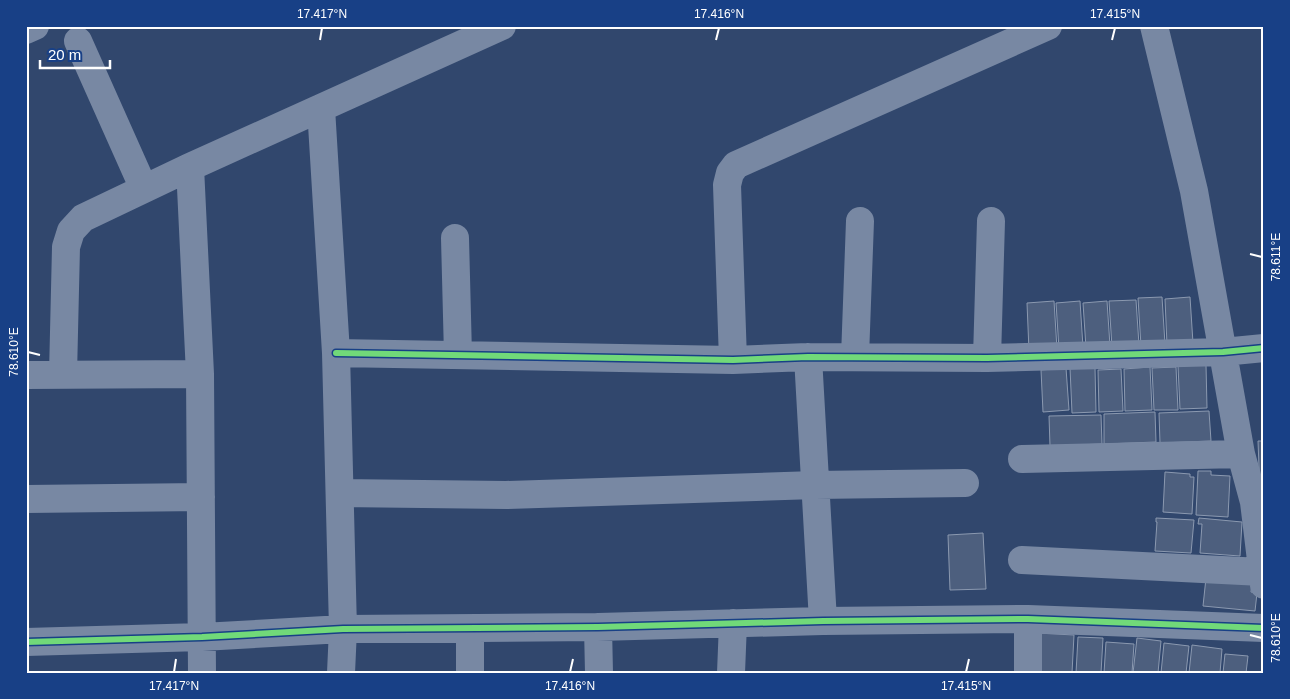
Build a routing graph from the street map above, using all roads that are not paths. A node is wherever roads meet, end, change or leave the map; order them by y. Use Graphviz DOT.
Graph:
graph roads {
  1 [pos="34,26"];
  2 [pos="502,26"];
  3 [pos="1048,26"];
  4 [pos="1154,26"];
  5 [pos="26,30"];
  6 [pos="78,41"];
  7 [pos="321,108"];
  8 [pos="190,167"];
  9 [pos="144,189"];
  10 [pos="860,221"];
  11 [pos="991,221"];
  12 [pos="455,238"];
  13 [pos="1264,348"];
  14 [pos="1223,352"];
  15 [pos="336,353"];
  16 [pos="458,355"];
  17 [pos="808,357"];
  18 [pos="855,357"];
  19 [pos="987,358"];
  20 [pos="733,360"];
  21 [pos="200,374"];
  22 [pos="26,375"];
  23 [pos="63,375"];
  24 [pos="1241,454"];
  25 [pos="1022,459"];
  26 [pos="965,483"];
  27 [pos="815,485"];
  28 [pos="340,493"];
  29 [pos="201,497"];
  30 [pos="26,499"];
  31 [pos="1259,503"];
  32 [pos="1022,560"];
  33 [pos="1263,579"];
  34 [pos="1028,619"];
  35 [pos="823,621"];
  36 [pos="733,623"];
  37 [pos="598,626"];
  38 [pos="1264,628"];
  39 [pos="343,629"];
  40 [pos="470,629"];
  41 [pos="202,637"];
  42 [pos="26,642"];
  43 [pos="202,673"];
  44 [pos="340,673"];
  45 [pos="470,673"];
  46 [pos="599,673"];
  47 [pos="731,673"];
  48 [pos="1028,673"];
  1 -- 5 [label="street"];
  2 -- 7 [label="street"];
  3 -- 20 [label="street"];
  4 -- 14 [label="street"];
  6 -- 9 [label="street"];
  7 -- 8 [label="street"];
  7 -- 15 [label="street"];
  8 -- 9 [label="street"];
  8 -- 21 [label="street"];
  9 -- 23 [label="street"];
  10 -- 18 [label="street"];
  11 -- 19 [label="street"];
  12 -- 16 [label="street"];
  13 -- 14 [label="street"];
  14 -- 19 [label="street"];
  14 -- 24 [label="street"];
  15 -- 16 [label="street"];
  15 -- 28 [label="street"];
  16 -- 20 [label="street"];
  17 -- 18 [label="street"];
  17 -- 20 [label="street"];
  17 -- 27 [label="street"];
  18 -- 19 [label="street"];
  21 -- 23 [label="street"];
  21 -- 29 [label="street"];
  22 -- 23 [label="street"];
  24 -- 25 [label="street"];
  24 -- 31 [label="street"];
  26 -- 27 [label="street"];
  27 -- 28 [label="street"];
  27 -- 35 [label="street"];
  28 -- 39 [label="street"];
  29 -- 30 [label="street"];
  29 -- 41 [label="street"];
  31 -- 33 [label="street"];
  32 -- 33 [label="street"];
  34 -- 35 [label="street"];
  34 -- 38 [label="street"];
  34 -- 48 [label="street"];
  35 -- 36 [label="street"];
  36 -- 37 [label="street"];
  36 -- 47 [label="street"];
  37 -- 40 [label="street"];
  37 -- 46 [label="street"];
  39 -- 40 [label="street"];
  39 -- 41 [label="street"];
  39 -- 44 [label="street"];
  40 -- 45 [label="street"];
  41 -- 42 [label="street"];
  41 -- 43 [label="street"];
}
